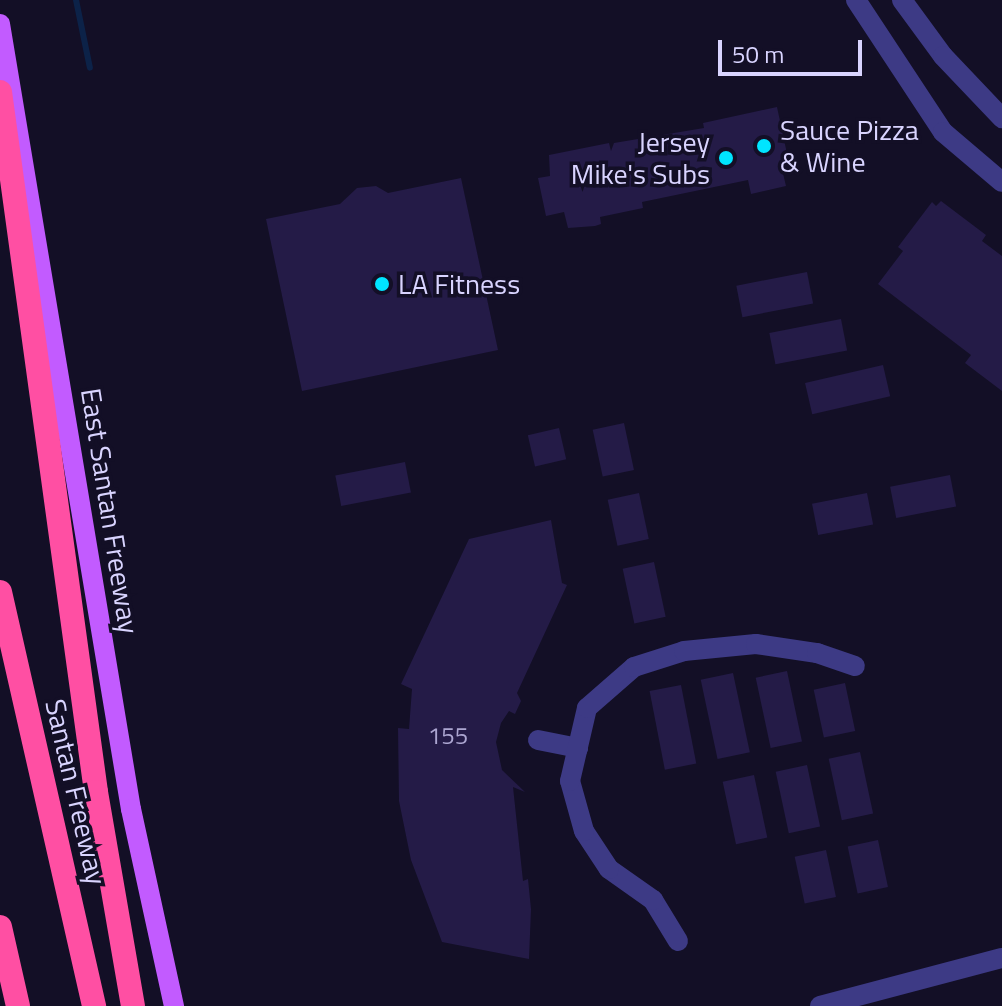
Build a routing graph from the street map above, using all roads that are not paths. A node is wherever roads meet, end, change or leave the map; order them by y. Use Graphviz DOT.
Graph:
graph roads {
  1 [pos="856,0"];
  2 [pos="902,0"];
  3 [pos="0,24"];
  4 [pos="0,92"];
  5 [pos="1002,118"];
  6 [pos="1002,182"];
  7 [pos="0,592"];
  8 [pos="855,666"];
  9 [pos="538,740"];
  10 [pos="578,748"];
  11 [pos="0,927"];
  12 [pos="678,941"];
  13 [pos="1002,958"];
  14 [pos="18,1006"];
  15 [pos="94,1006"];
  16 [pos="133,1006"];
  17 [pos="174,1006"];
  18 [pos="820,1006"];
  1 -- 6 [label="street"];
  2 -- 5 [label="street"];
  3 -- 17 [label="main road, East Santan Freeway"];
  4 -- 16 [label="highway"];
  7 -- 15 [label="highway, Santan Freeway"];
  8 -- 10 [label="street"];
  9 -- 10 [label="street"];
  10 -- 12 [label="street"];
  11 -- 14 [label="highway"];
  13 -- 18 [label="street"];
}
